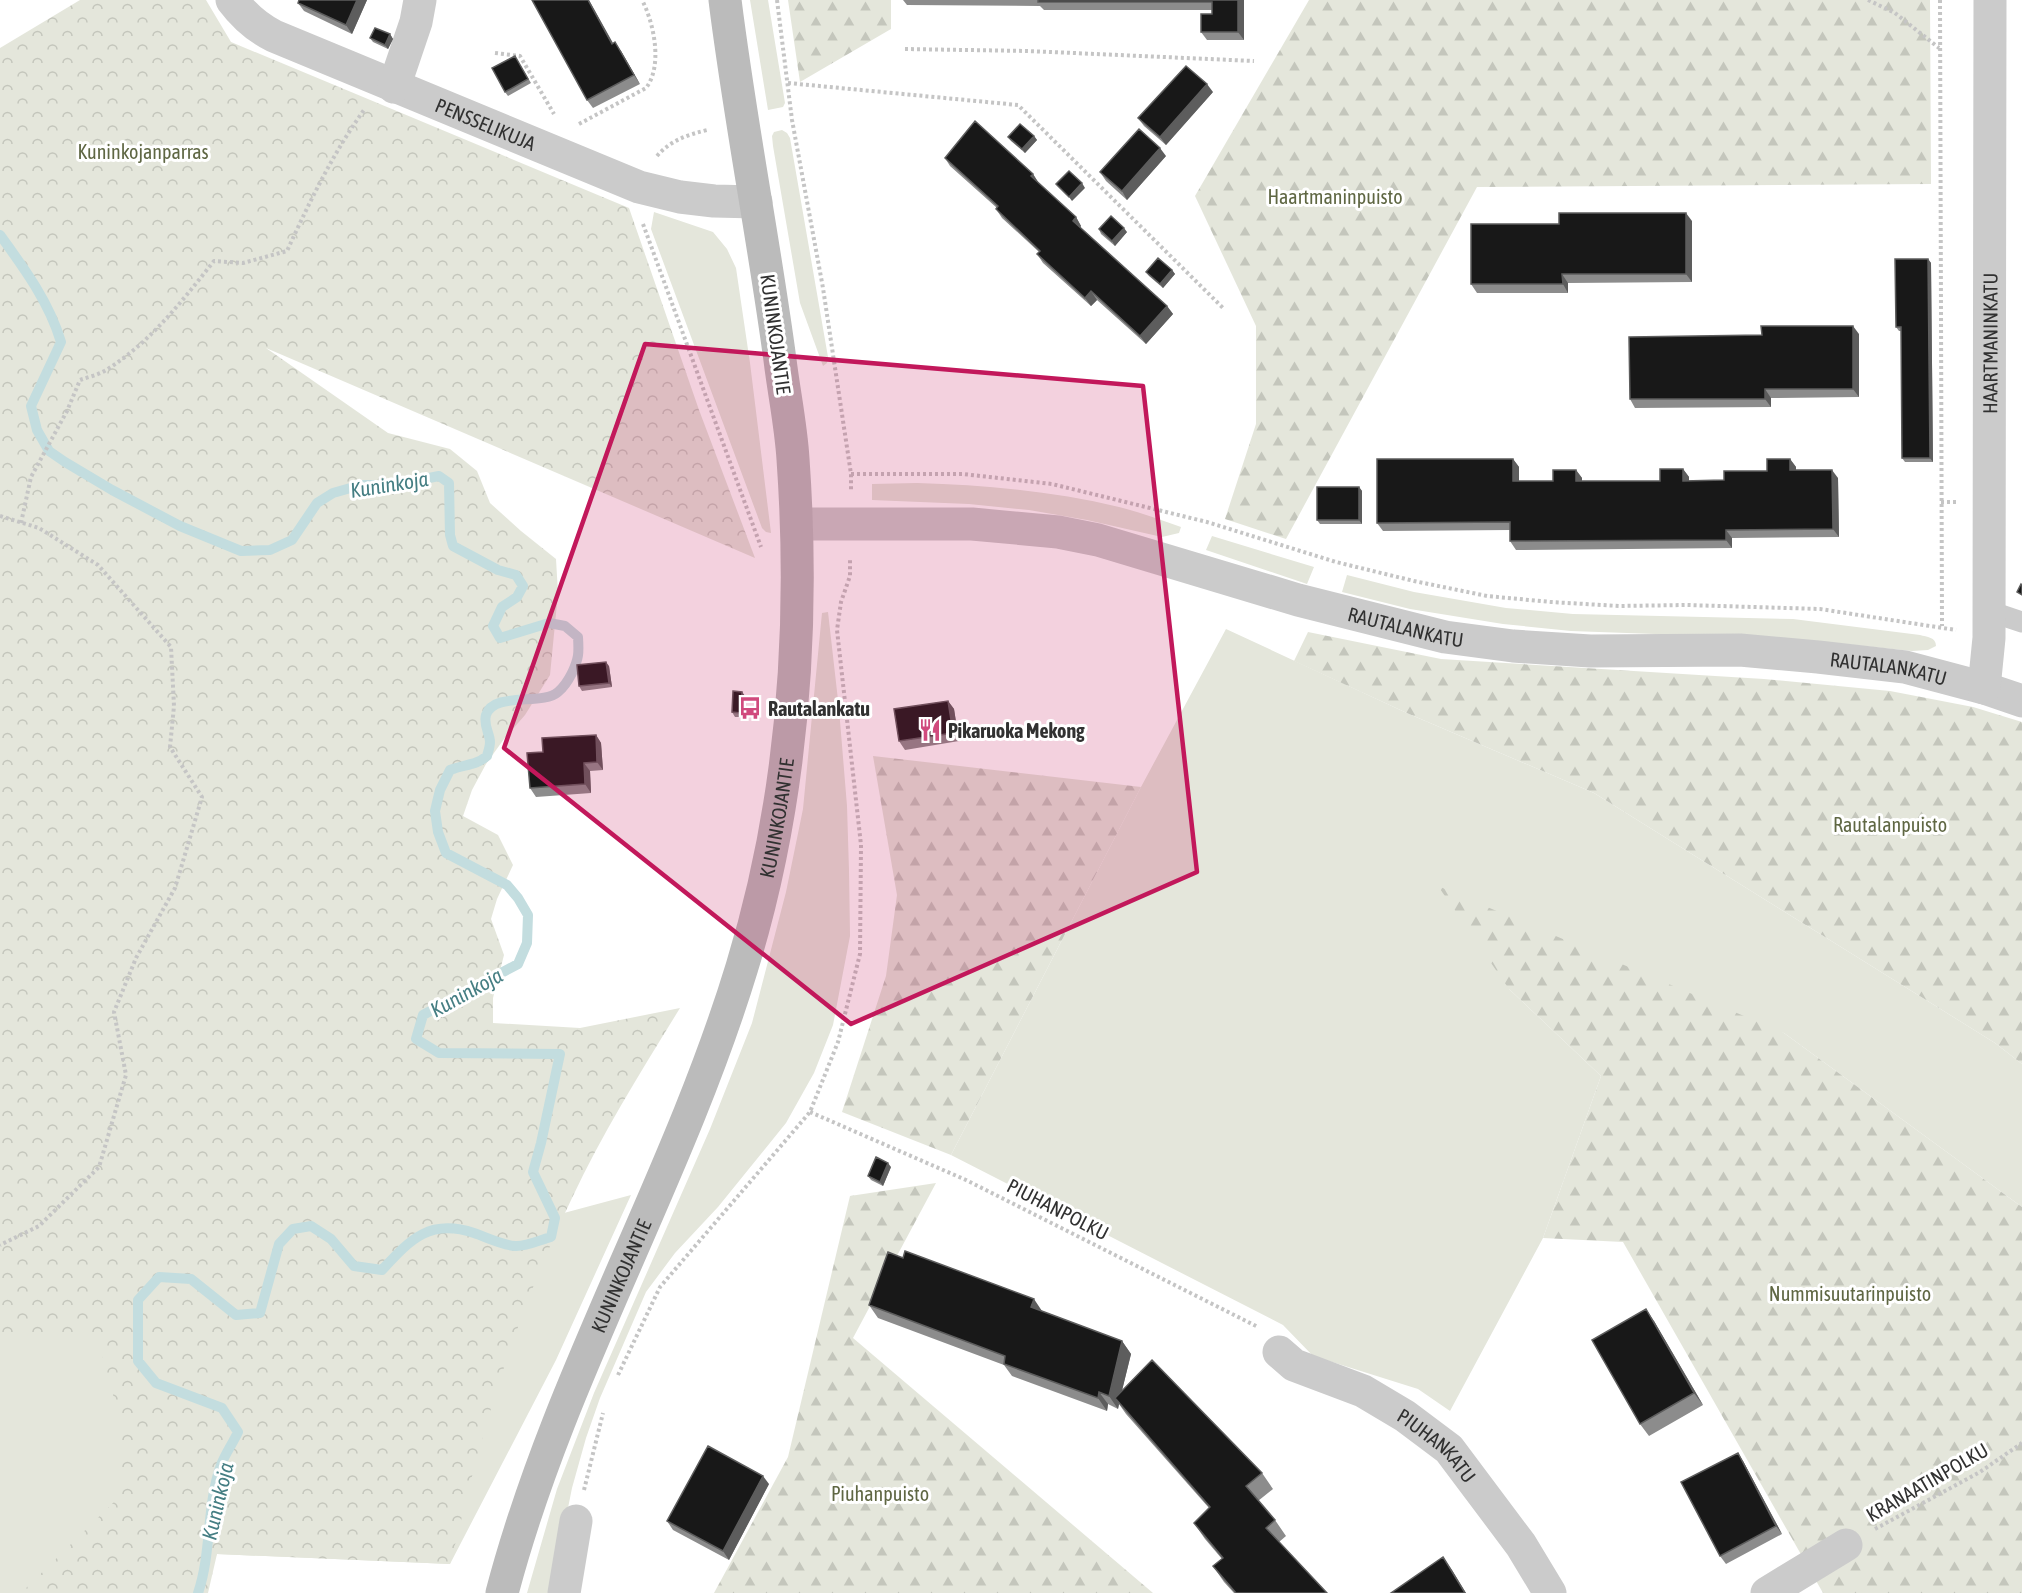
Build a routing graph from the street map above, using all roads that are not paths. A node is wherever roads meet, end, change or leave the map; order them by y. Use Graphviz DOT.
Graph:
graph roads {
  1 [pos="232,0"];
  2 [pos="420,0"];
  3 [pos="725,0"];
  4 [pos="1990,0"];
  5 [pos="389,85"];
  6 [pos="756,202"];
  7 [pos="797,524"];
  8 [pos="2022,622"];
  9 [pos="1989,624"];
  10 [pos="1984,688"];
  11 [pos="2022,701"];
  12 [pos="1279,1352"];
  13 [pos="576,1521"];
  14 [pos="1846,1545"];
  15 [pos="502,1593"];
  16 [pos="564,1593"];
  17 [pos="1550,1593"];
  18 [pos="1767,1593"];
  1 -- 5 [label="street, PENSSELIKUJA"];
  2 -- 5 [label="street"];
  3 -- 6 [label="main road, KUNINKOJANTIE"];
  4 -- 9 [label="street, HAARTMANINKATU"];
  5 -- 6 [label="street, PENSSELIKUJA"];
  6 -- 7 [label="main road, KUNINKOJANTIE"];
  7 -- 10 [label="street, RAUTALANKATU"];
  7 -- 15 [label="main road, KUNINKOJANTIE"];
  8 -- 9 [label="lane"];
  9 -- 10 [label="street, HAARTMANINKATU"];
  10 -- 11 [label="street, RAUTALANKATU"];
  12 -- 17 [label="street, PIUHANKATU"];
  13 -- 16 [label="street"];
  14 -- 18 [label="street"];
}
